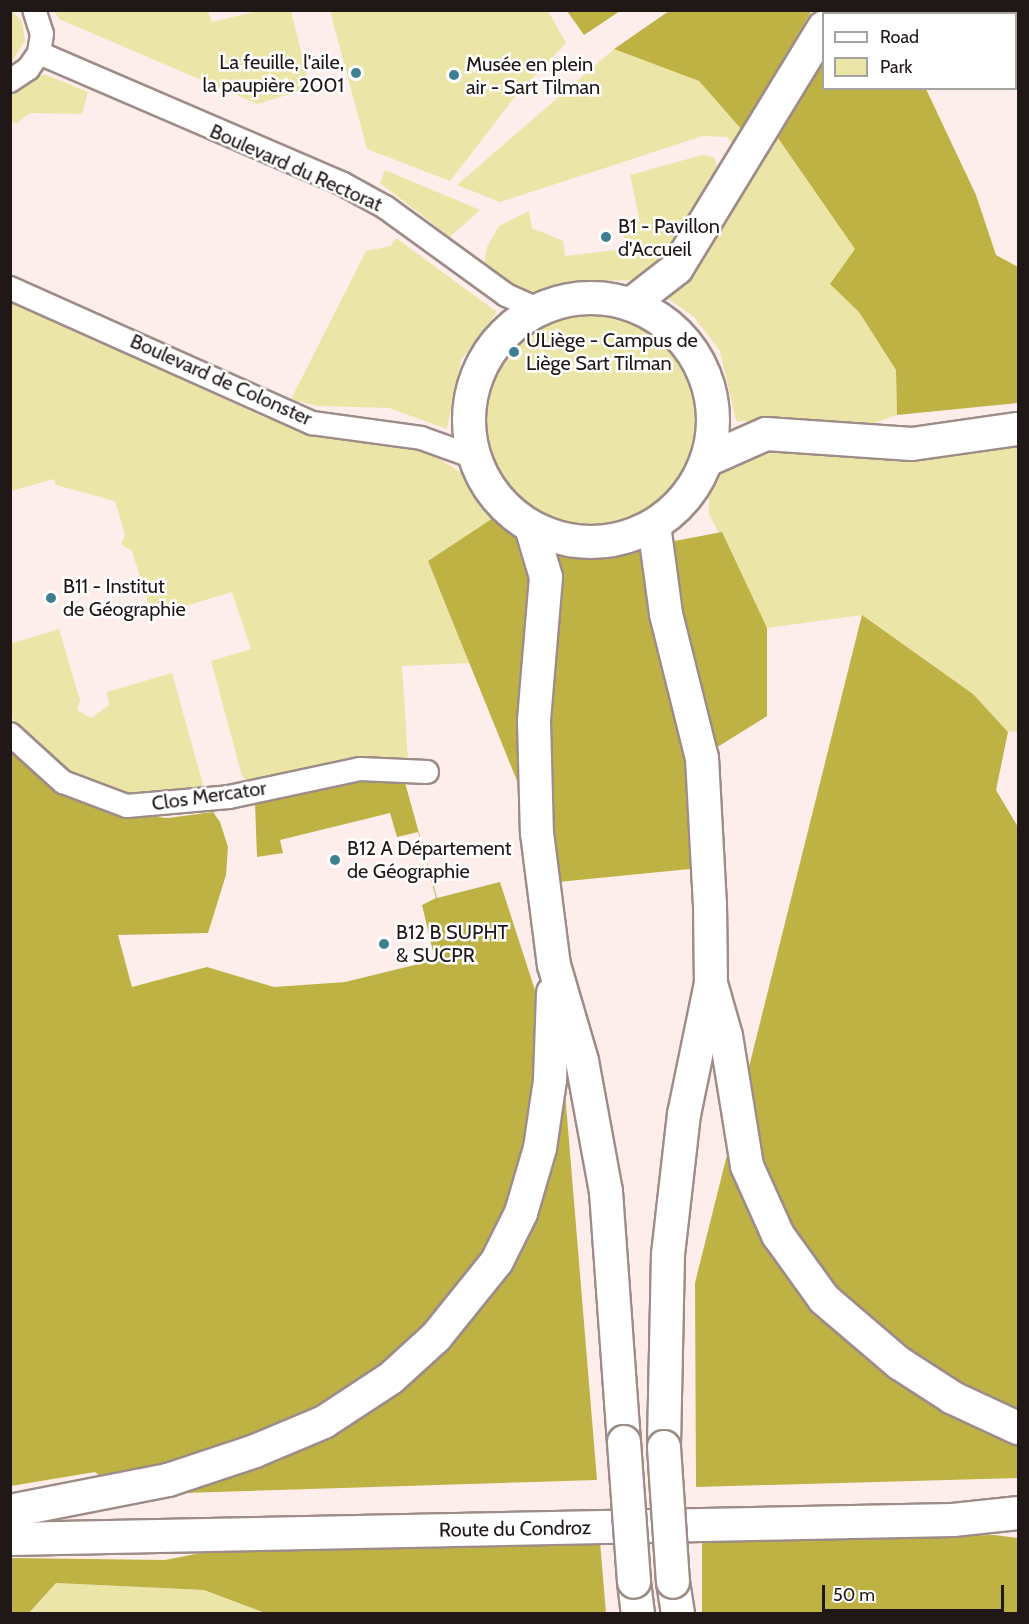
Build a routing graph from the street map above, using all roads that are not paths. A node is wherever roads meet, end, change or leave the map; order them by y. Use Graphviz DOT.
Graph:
graph roads {
  1 [pos="34,10"];
  2 [pos="822,30"];
  3 [pos="39,53"];
  4 [pos="10,81"];
  5 [pos="10,288"];
  6 [pos="631,304"];
  7 [pos="538,309"];
  8 [pos="1018,429"];
  9 [pos="474,457"];
  10 [pos="707,460"];
  11 [pos="654,525"];
  12 [pos="531,527"];
  13 [pos="10,735"];
  14 [pos="427,772"];
  15 [pos="554,965"];
  16 [pos="711,983"];
  17 [pos="1018,1428"];
  18 [pos="1018,1498"];
  19 [pos="10,1511"];
  20 [pos="1018,1513"];
  21 [pos="10,1519"];
  22 [pos="953,1520"];
  23 [pos="1018,1529"];
  24 [pos="10,1539"];
  25 [pos="638,1614"];
  26 [pos="678,1614"];
  1 -- 3 [label="street"];
  2 -- 6 [label="main road"];
  3 -- 4 [label="street"];
  3 -- 7 [label="street, Boulevard du Rectorat"];
  5 -- 9 [label="street, Boulevard de Colonster"];
  6 -- 7 [label="main road"];
  6 -- 10 [label="main road"];
  7 -- 9 [label="main road"];
  8 -- 10 [label="main road"];
  9 -- 12 [label="main road"];
  10 -- 11 [label="main road"];
  11 -- 12 [label="main road"];
  11 -- 16 [label="main road"];
  12 -- 15 [label="main road"];
  13 -- 14 [label="street, Clos Mercator"];
  15 -- 19 [label="main road"];
  15 -- 25 [label="main road, bridge"];
  16 -- 17 [label="main road"];
  16 -- 26 [label="main road, bridge"];
  18 -- 21 [label="main road, Route du Condroz"];
  20 -- 22 [label="main road, Route du Condroz"];
  22 -- 23 [label="main road"];
  22 -- 24 [label="main road, Route du Condroz"];
}
